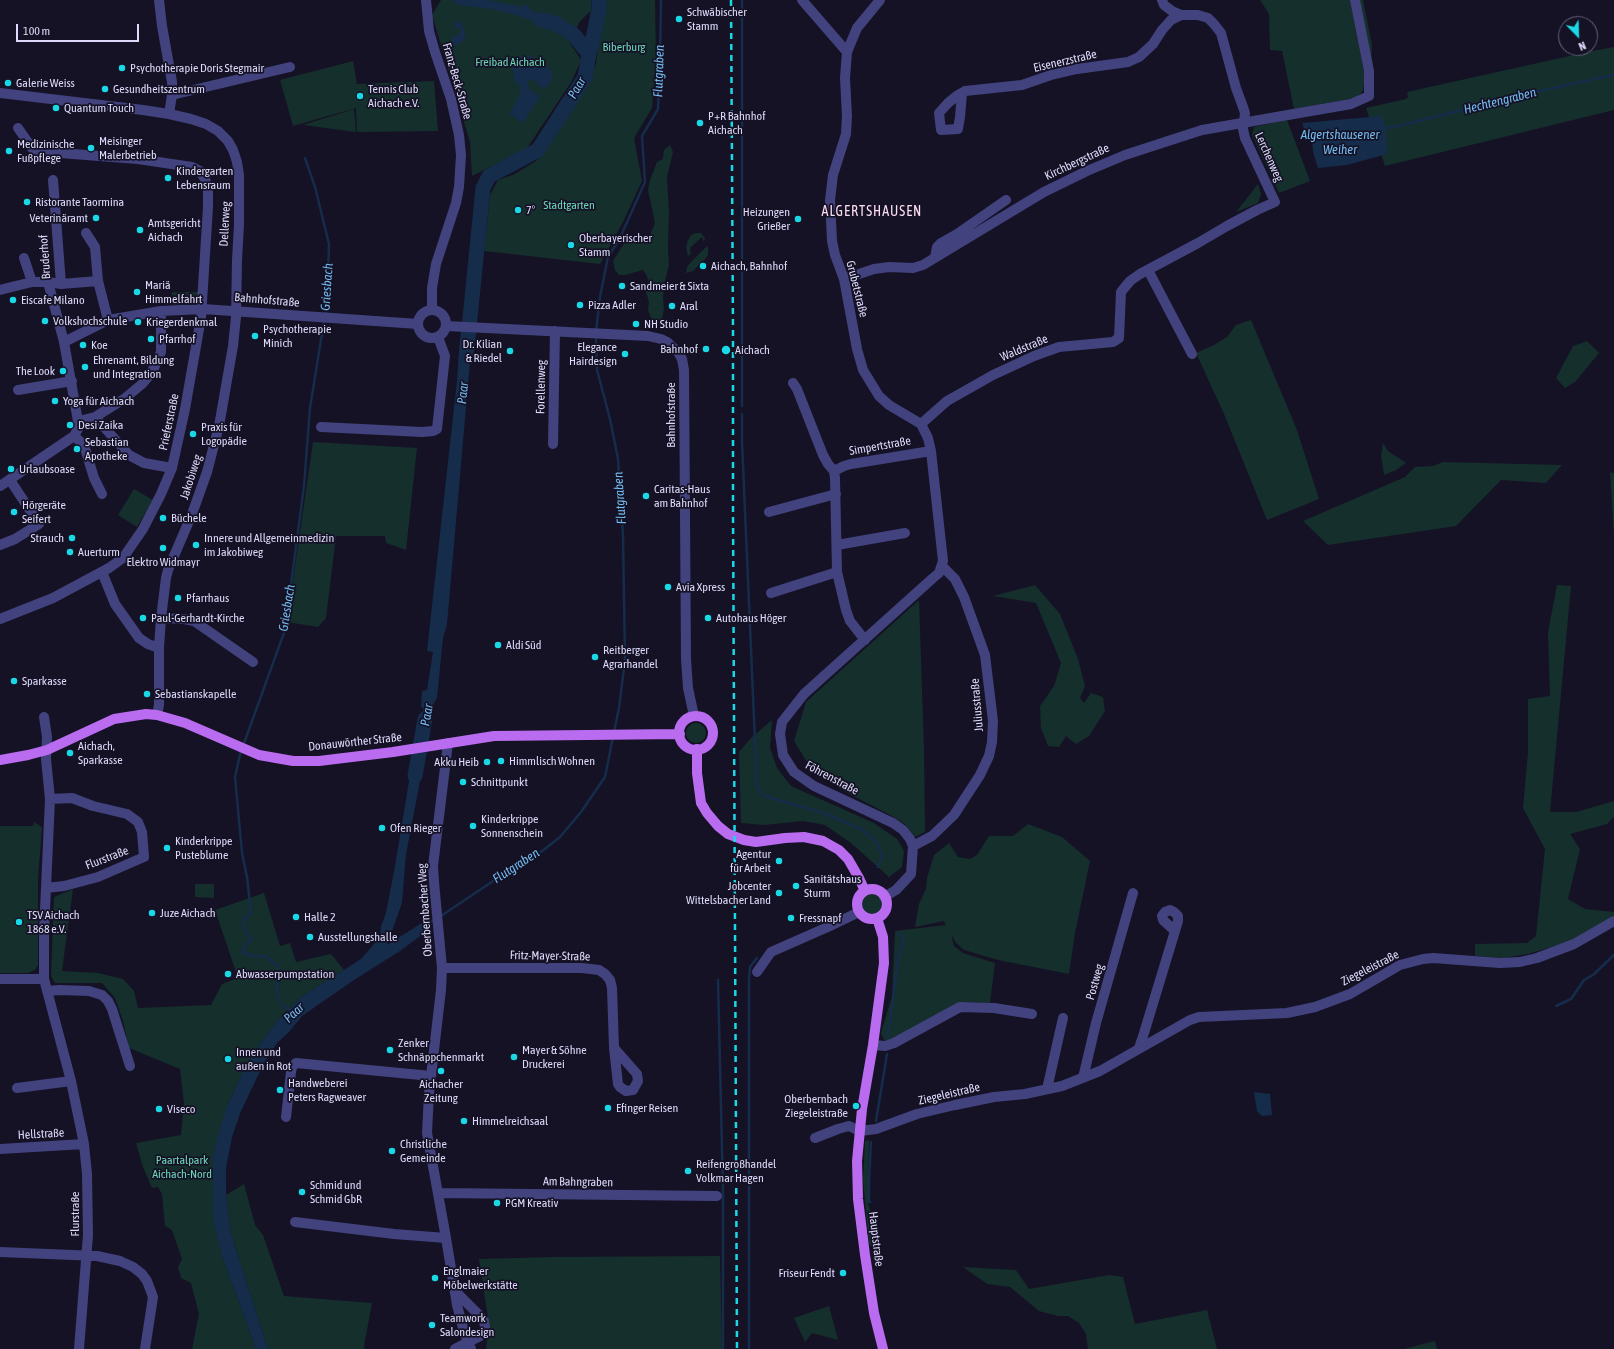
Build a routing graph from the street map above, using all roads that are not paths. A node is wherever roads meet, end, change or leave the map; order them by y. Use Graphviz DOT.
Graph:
graph roads {
  1 [pos="159,0"];
  2 [pos="426,0"];
  3 [pos="802,0"];
  4 [pos="880,0"];
  5 [pos="1355,0"];
  6 [pos="1163,3"];
  7 [pos="1181,15"];
  8 [pos="1162,30"];
  9 [pos="847,52"];
  10 [pos="290,67"];
  11 [pos="0,93"];
  12 [pos="962,93"];
  13 [pos="172,95"];
  14 [pos="169,114"];
  15 [pos="1244,122"];
  16 [pos="18,128"];
  17 [pos="53,180"];
  18 [pos="1006,200"];
  19 [pos="1275,202"];
  20 [pos="86,233"];
  21 [pos="24,258"];
  22 [pos="935,258"];
  23 [pos="1148,270"];
  24 [pos="844,279"];
  25 [pos="98,281"];
  26 [pos="32,282"];
  27 [pos="48,282"];
  28 [pos="61,284"];
  29 [pos="0,290"];
  30 [pos="203,309"];
  31 [pos="236,310"];
  32 [pos="432,310"];
  33 [pos="161,316"];
  34 [pos="108,320"];
  35 [pos="418,324"];
  36 [pos="446,326"];
  37 [pos="555,331"];
  38 [pos="438,337"];
  39 [pos="64,342"];
  40 [pos="1192,354"];
  41 [pos="72,382"];
  42 [pos="793,383"];
  43 [pos="18,390"];
  44 [pos="95,417"];
  45 [pos="79,421"];
  46 [pos="921,424"];
  47 [pos="321,427"];
  48 [pos="74,436"];
  49 [pos="553,444"];
  50 [pos="932,451"];
  51 [pos="172,468"];
  52 [pos="834,471"];
  53 [pos="10,480"];
  54 [pos="0,486"];
  55 [pos="102,494"];
  56 [pos="836,494"];
  57 [pos="769,512"];
  58 [pos="905,532"];
  59 [pos="0,545"];
  60 [pos="837,545"];
  61 [pos="942,566"];
  62 [pos="102,572"];
  63 [pos="838,572"];
  64 [pos="771,593"];
  65 [pos="161,618"];
  66 [pos="0,619"];
  67 [pos="865,640"];
  68 [pos="159,648"];
  69 [pos="253,662"];
  70 [pos="157,715"];
  71 [pos="694,716"];
  72 [pos="44,717"];
  73 [pos="680,734"];
  74 [pos="448,743"];
  75 [pos="697,749"];
  76 [pos="47,750"];
  77 [pos="0,760"];
  78 [pos="50,799"];
  79 [pos="913,846"];
  80 [pos="46,888"];
  81 [pos="865,891"];
  82 [pos="1133,893"];
  83 [pos="884,897"];
  84 [pos="859,912"];
  85 [pos="877,918"];
  86 [pos="1614,922"];
  87 [pos="1175,931"];
  88 [pos="442,968"];
  89 [pos="757,972"];
  90 [pos="44,978"];
  91 [pos="0,979"];
  92 [pos="47,991"];
  93 [pos="1032,1014"];
  94 [pos="1063,1018"];
  95 [pos="873,1045"];
  96 [pos="614,1048"];
  97 [pos="1139,1048"];
  98 [pos="130,1066"];
  99 [pos="431,1076"];
  100 [pos="1083,1078"];
  101 [pos="71,1081"];
  102 [pos="17,1088"];
  103 [pos="1047,1089"];
  104 [pos="286,1117"];
  105 [pos="860,1131"];
  106 [pos="815,1138"];
  107 [pos="84,1144"];
  108 [pos="0,1149"];
  109 [pos="438,1193"];
  110 [pos="717,1196"];
  111 [pos="295,1222"];
  112 [pos="446,1238"];
  113 [pos="0,1252"];
  114 [pos="87,1256"];
  115 [pos="455,1291"];
  116 [pos="470,1346"];
  117 [pos="79,1349"];
  118 [pos="145,1349"];
  119 [pos="455,1349"];
  120 [pos="883,1349"];
  1 -- 13 [label="street"];
  2 -- 32 [label="street, Franz-Beck-Straße"];
  3 -- 9 [label="street"];
  4 -- 9 [label="street, Grubetstraße"];
  5 -- 15 [label="street, Kirchbergstraße"];
  6 -- 7 [label="street"];
  6 -- 8 [label="street"];
  7 -- 8 [label="street, Eisenerzstraße"];
  7 -- 15 [label="street"];
  8 -- 12 [label="street, Eisenerzstraße"];
  9 -- 24 [label="street, Grubetstraße"];
  10 -- 13 [label="street"];
  11 -- 14 [label="street"];
  13 -- 14 [label="street"];
  14 -- 31 [label="street, Dellerweg"];
  15 -- 19 [label="street, Lerchenweg"];
  15 -- 22 [label="street, Kirchbergstraße"];
  16 -- 30 [label="street, Prieferstraße"];
  17 -- 28 [label="street, Bruderhof"];
  18 -- 22 [label="street"];
  19 -- 23 [label="street, Waldstraße"];
  20 -- 25 [label="street"];
  21 -- 26 [label="street"];
  22 -- 24 [label="street, Kirchbergstraße"];
  23 -- 40 [label="street"];
  23 -- 46 [label="street, Waldstraße"];
  24 -- 46 [label="street, Grubetstraße"];
  25 -- 28 [label="street"];
  25 -- 34 [label="street"];
  26 -- 27 [label="street"];
  26 -- 29 [label="street"];
  27 -- 28 [label="street"];
  27 -- 39 [label="street"];
  30 -- 31 [label="street, Bahnhofstraße"];
  30 -- 33 [label="street, Bahnhofstraße"];
  30 -- 51 [label="street, Prieferstraße"];
  31 -- 35 [label="street, Bahnhofstraße"];
  31 -- 65 [label="street, Jakobiweg"];
  32 -- 35 [label="street"];
  32 -- 36 [label="street"];
  33 -- 34 [label="street, Bahnhofstraße"];
  33 -- 44 [label="street"];
  34 -- 39 [label="street, Bahnhofstraße"];
  35 -- 38 [label="street"];
  36 -- 37 [label="street, Bahnhofstraße"];
  36 -- 38 [label="street"];
  37 -- 49 [label="street, Forellenweg"];
  37 -- 71 [label="street, Bahnhofstraße"];
  38 -- 47 [label="street"];
  39 -- 41 [label="street"];
  41 -- 43 [label="street"];
  41 -- 45 [label="street"];
  42 -- 52 [label="street"];
  44 -- 45 [label="street"];
  44 -- 51 [label="street"];
  45 -- 48 [label="street"];
  46 -- 50 [label="street"];
  48 -- 53 [label="street"];
  48 -- 55 [label="street"];
  50 -- 52 [label="street, Simpertstraße"];
  50 -- 61 [label="street"];
  51 -- 62 [label="street, Prieferstraße"];
  52 -- 56 [label="street"];
  53 -- 54 [label="street"];
  53 -- 59 [label="street"];
  56 -- 57 [label="street"];
  56 -- 60 [label="street"];
  58 -- 60 [label="street"];
  60 -- 63 [label="street"];
  61 -- 67 [label="street, Föhrenstraße"];
  61 -- 79 [label="street, Juliusstraße"];
  62 -- 66 [label="street, Prieferstraße"];
  62 -- 68 [label="street"];
  63 -- 64 [label="street"];
  63 -- 67 [label="street"];
  65 -- 68 [label="street, Jakobiweg"];
  65 -- 69 [label="street"];
  67 -- 79 [label="street, Föhrenstraße"];
  68 -- 70 [label="street, Jakobiweg"];
  70 -- 74 [label="main road, Donauwörther Straße"];
  70 -- 76 [label="main road, Donauwörther Straße"];
  71 -- 73 [label="main road"];
  71 -- 75 [label="main road"];
  72 -- 76 [label="street"];
  73 -- 74 [label="main road, Donauwörther Straße"];
  73 -- 75 [label="main road"];
  74 -- 88 [label="street, Oberbernbacher Weg"];
  75 -- 81 [label="main road"];
  76 -- 77 [label="main road, Donauwörther Straße"];
  76 -- 78 [label="street, Flurstraße"];
  78 -- 80 [label="street, Flurstraße"];
  78 -- 80 [label="street, Flurstraße"];
  79 -- 83 [label="street"];
  80 -- 90 [label="street, Flurstraße"];
  81 -- 83 [label="main road"];
  81 -- 84 [label="main road"];
  82 -- 100 [label="street, Postweg"];
  83 -- 85 [label="main road"];
  84 -- 85 [label="main road"];
  84 -- 89 [label="street"];
  85 -- 95 [label="main road, Hauptstraße"];
  86 -- 97 [label="street, Ziegeleistraße"];
  87 -- 97 [label="street"];
  88 -- 96 [label="street, Fritz-Mayer-Straße"];
  88 -- 99 [label="street, Oberbernbacher Weg"];
  90 -- 91 [label="street"];
  90 -- 92 [label="street, Flurstraße"];
  92 -- 98 [label="street"];
  92 -- 101 [label="street, Flurstraße"];
  93 -- 95 [label="street"];
  94 -- 103 [label="street"];
  95 -- 105 [label="main road, Hauptstraße"];
  97 -- 100 [label="street, Ziegeleistraße"];
  99 -- 104 [label="street"];
  99 -- 109 [label="street, Oberbernbacher Weg"];
  100 -- 103 [label="street, Ziegeleistraße"];
  101 -- 102 [label="street"];
  101 -- 107 [label="street, Flurstraße"];
  103 -- 105 [label="street, Ziegeleistraße"];
  105 -- 106 [label="street"];
  105 -- 120 [label="main road, Hauptstraße"];
  107 -- 108 [label="street, Hellstraße"];
  107 -- 114 [label="street, Flurstraße"];
  109 -- 110 [label="street, Am Bahngraben"];
  109 -- 112 [label="street, Oberbernbacher Weg"];
  111 -- 112 [label="street"];
  112 -- 115 [label="street, Oberbernbacher Weg"];
  113 -- 114 [label="street"];
  114 -- 117 [label="street, Flurstraße"];
  114 -- 118 [label="street"];
  115 -- 116 [label="street, Oberbernbacher Weg"];
  115 -- 116 [label="street"];
  116 -- 119 [label="street"];
}
